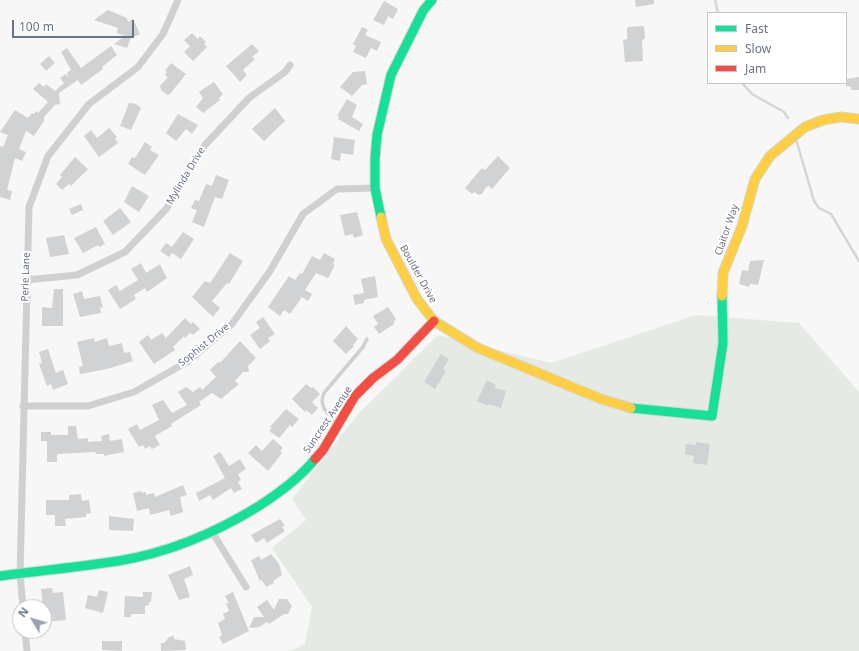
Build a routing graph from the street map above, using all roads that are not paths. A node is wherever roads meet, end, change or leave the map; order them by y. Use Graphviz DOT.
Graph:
graph roads {
  1 [pos="178,0"];
  2 [pos="432,0"];
  3 [pos="290,65"];
  4 [pos="859,120"];
  5 [pos="375,188"];
  6 [pos="26,280"];
  7 [pos="434,321"];
  8 [pos="368,339"];
  9 [pos="23,406"];
  10 [pos="712,416"];
  11 [pos="338,424"];
  12 [pos="212,532"];
  13 [pos="20,574"];
  14 [pos="0,576"];
  15 [pos="246,587"];
  16 [pos="22,599"];
  17 [pos="26,639"];
  18 [pos="27,651"];
  1 -- 6 [label="street, Perie Lane"];
  2 -- 5 [label="street, Boulder Drive"];
  3 -- 6 [label="street, Mylinda Drive"];
  4 -- 10 [label="street, Claitor Way"];
  5 -- 7 [label="street, Boulder Drive"];
  5 -- 9 [label="street, Sophist Drive"];
  6 -- 9 [label="street, Perie Lane"];
  7 -- 10 [label="street, Boulder Drive"];
  7 -- 11 [label="street, Suncrest Avenue"];
  8 -- 11 [label="lane"];
  9 -- 13 [label="street, Perie Lane"];
  11 -- 12 [label="street, Suncrest Avenue"];
  12 -- 13 [label="street, Suncrest Avenue"];
  12 -- 15 [label="street"];
  13 -- 14 [label="street, Suncrest Avenue"];
  13 -- 16 [label="street, Perie Lane"];
  17 -- 18 [label="street"];
}
